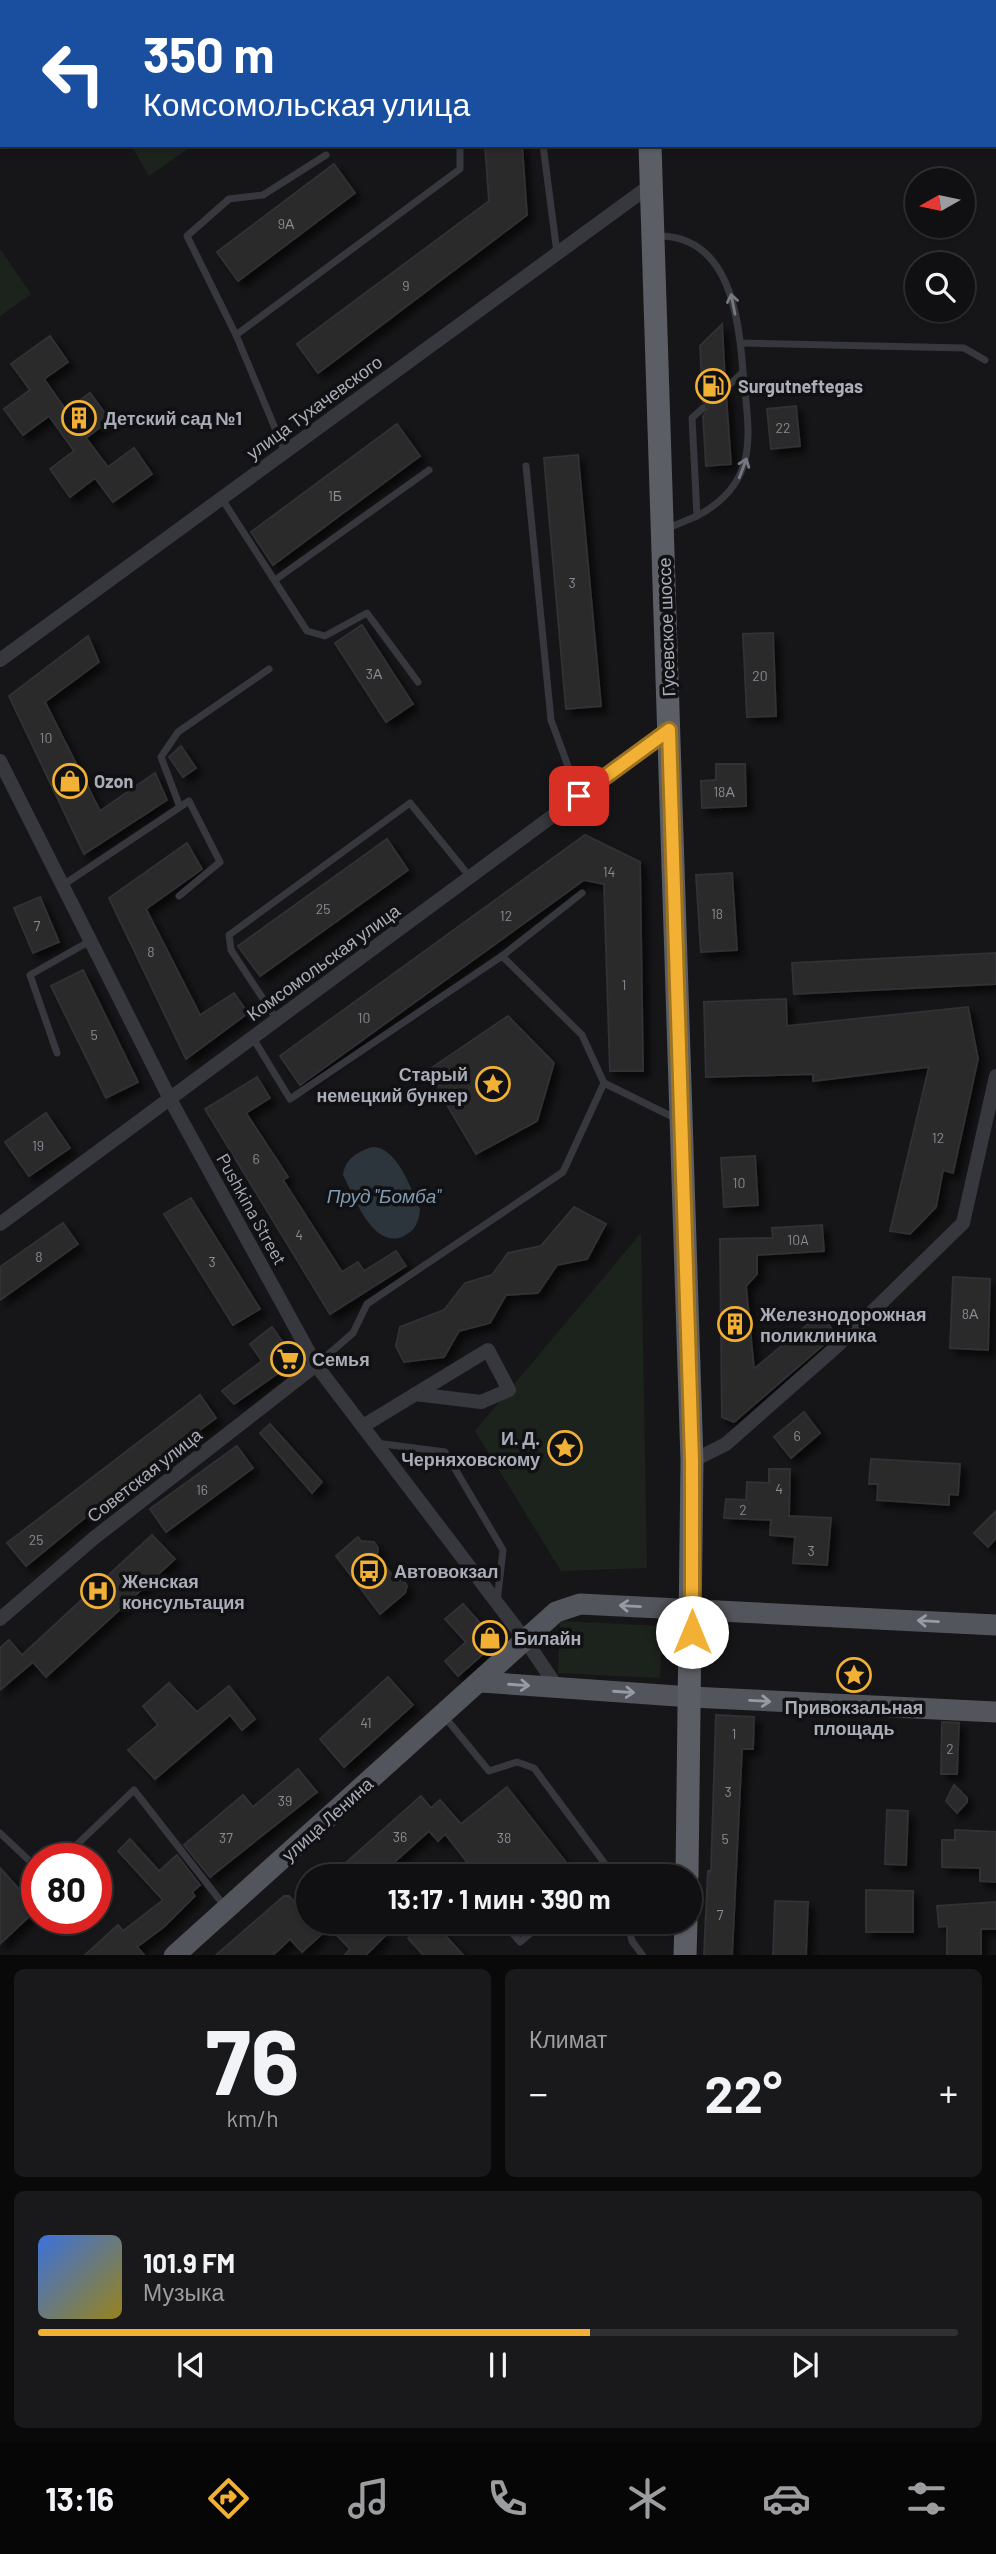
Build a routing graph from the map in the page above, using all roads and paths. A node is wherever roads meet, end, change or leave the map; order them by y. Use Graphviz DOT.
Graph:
graph roads {
  1 [pos="460,147"];
  2 [pos="543,147"];
  3 [pos="650,147"];
  4 [pos="326,155"];
  5 [pos="651,186"];
  6 [pos="653,236"];
  7 [pos="557,254"];
  8 [pos="236,335"];
  9 [pos="741,343"];
  10 [pos="985,360"];
  11 [pos="743,372"];
  12 [pos="726,388"];
  13 [pos="703,408"];
  14 [pos="285,452"];
  15 [pos="526,466"];
  16 [pos="429,470"];
  17 [pos="222,498"];
  18 [pos="697,516"];
  19 [pos="662,530"];
  20 [pos="275,580"];
  21 [pos="0,660"];
  22 [pos="269,670"];
  23 [pos="418,682"];
  24 [pos="669,730"];
  25 [pos="0,761"];
  26 [pos="579,796"];
  27 [pos="180,807"];
  28 [pos="470,877"];
  29 [pos="63,886"];
  30 [pos="582,893"];
  31 [pos="179,896"];
  32 [pos="90,941"];
  33 [pos="502,956"];
  34 [pos="277,1020"];
  35 [pos="253,1038"];
  36 [pos="57,1053"];
  37 [pos="996,1076"];
  38 [pos="604,1083"];
  39 [pos="170,1099"];
  40 [pos="681,1121"];
  41 [pos="0,1224"];
  42 [pos="316,1365"];
  43 [pos="415,1394"];
  44 [pos="363,1426"];
  45 [pos="375,1443"];
  46 [pos="692,1461"];
  47 [pos="497,1603"];
  48 [pos="692,1610"];
  49 [pos="0,1619"];
  50 [pos="996,1625"];
  51 [pos="526,1641"];
  52 [pos="481,1682"];
  53 [pos="557,1687"];
  54 [pos="691,1697"];
  55 [pos="996,1712"];
  56 [pos="443,1716"];
  57 [pos="0,1833"];
  58 [pos="79,1843"];
  59 [pos="21,1853"];
  60 [pos="605,1864"];
  61 [pos="687,1864"];
  62 [pos="226,1909"];
  63 [pos="513,1934"];
  64 [pos="530,1934"];
  65 [pos="630,1934"];
  66 [pos="686,1934"];
  67 [pos="176,1955"];
  68 [pos="643,1955"];
  69 [pos="685,1955"];
  1 -- 8 [label="lane"];
  2 -- 7 [label="lane"];
  3 -- 5 [label="highway, Гусевское шоссе"];
  4 -- 8 [label="lane"];
  5 -- 6 [label="highway, Гусевское шоссе"];
  5 -- 7 [label="street, улица Тухачевского"];
  9 -- 6 [label="lane, one-way"];
  6 -- 19 [label="highway, Гусевское шоссе"];
  7 -- 14 [label="street, улица Тухачевского"];
  8 -- 14 [label="lane"];
  9 -- 10 [label="lane"];
  9 -- 11 [label="lane"];
  11 -- 12 [label="lane"];
  18 -- 11 [label="lane, one-way"];
  13 -- 18 [label="lane"];
  14 -- 17 [label="street, улица Тухачевского"];
  15 -- 26 [label="lane"];
  16 -- 20 [label="lane"];
  17 -- 20 [label="lane"];
  17 -- 21 [label="street, улица Тухачевского"];
  18 -- 19 [label="lane"];
  19 -- 24 [label="highway, Гусевское шоссе"];
  20 -- 23 [label="lane"];
  22 -- 27 [label="lane"];
  24 -- 26 [label="street, Комсомольская улица"];
  24 -- 40 [label="highway, Гусевское шоссе"];
  25 -- 29 [label="street, Pushkina Street"];
  26 -- 28 [label="street, Комсомольская улица"];
  27 -- 29 [label="lane"];
  27 -- 31 [label="lane"];
  28 -- 34 [label="street, Комсомольская улица"];
  28 -- 34 [label="lane"];
  29 -- 32 [label="street, Pushkina Street"];
  30 -- 33 [label="lane"];
  32 -- 36 [label="lane"];
  32 -- 39 [label="street, Pushkina Street"];
  33 -- 35 [label="lane"];
  33 -- 38 [label="lane"];
  34 -- 35 [label="street, Комсомольская улица"];
  35 -- 39 [label="street, Комсомольская улица"];
  37 -- 46 [label="street"];
  38 -- 40 [label="lane"];
  38 -- 42 [label="lane"];
  39 -- 41 [label="street, Комсомольская улица"];
  39 -- 42 [label="street, Pushkina Street"];
  40 -- 46 [label="highway, Гусевское шоссе"];
  42 -- 44 [label="street, Pushkina Street"];
  42 -- 49 [label="street, Советская улица"];
  43 -- 43 [label="street"];
  43 -- 44 [label="street"];
  44 -- 45 [label="street, Pushkina Street"];
  45 -- 47 [label="street, Pushkina Street"];
  45 -- 47 [label="lane"];
  46 -- 48 [label="highway, Гусевское шоссе"];
  47 -- 51 [label="street, Pushkina Street"];
  50 -- 48 [label="main road, улица Ленина, one-way"];
  48 -- 51 [label="main road, улица Ленина, one-way"];
  48 -- 54 [label="highway, Гусевское шоссе"];
  51 -- 52 [label="main road, улица Ленина"];
  51 -- 53 [label="street, Pushkina Street"];
  52 -- 53 [label="main road, one-way"];
  52 -- 56 [label="main road, улица Ленина"];
  53 -- 54 [label="main road, one-way"];
  54 -- 55 [label="main road, one-way"];
  54 -- 61 [label="highway, Гусевское шоссе"];
  56 -- 60 [label="lane"];
  56 -- 62 [label="main road, улица Ленина"];
  57 -- 59 [label="lane"];
  58 -- 62 [label="lane"];
  62 -- 67 [label="main road, улица Ленина"];
  63 -- 64 [label="lane"];
  65 -- 68 [label="lane"];
  66 -- 69 [label="highway"];
}
